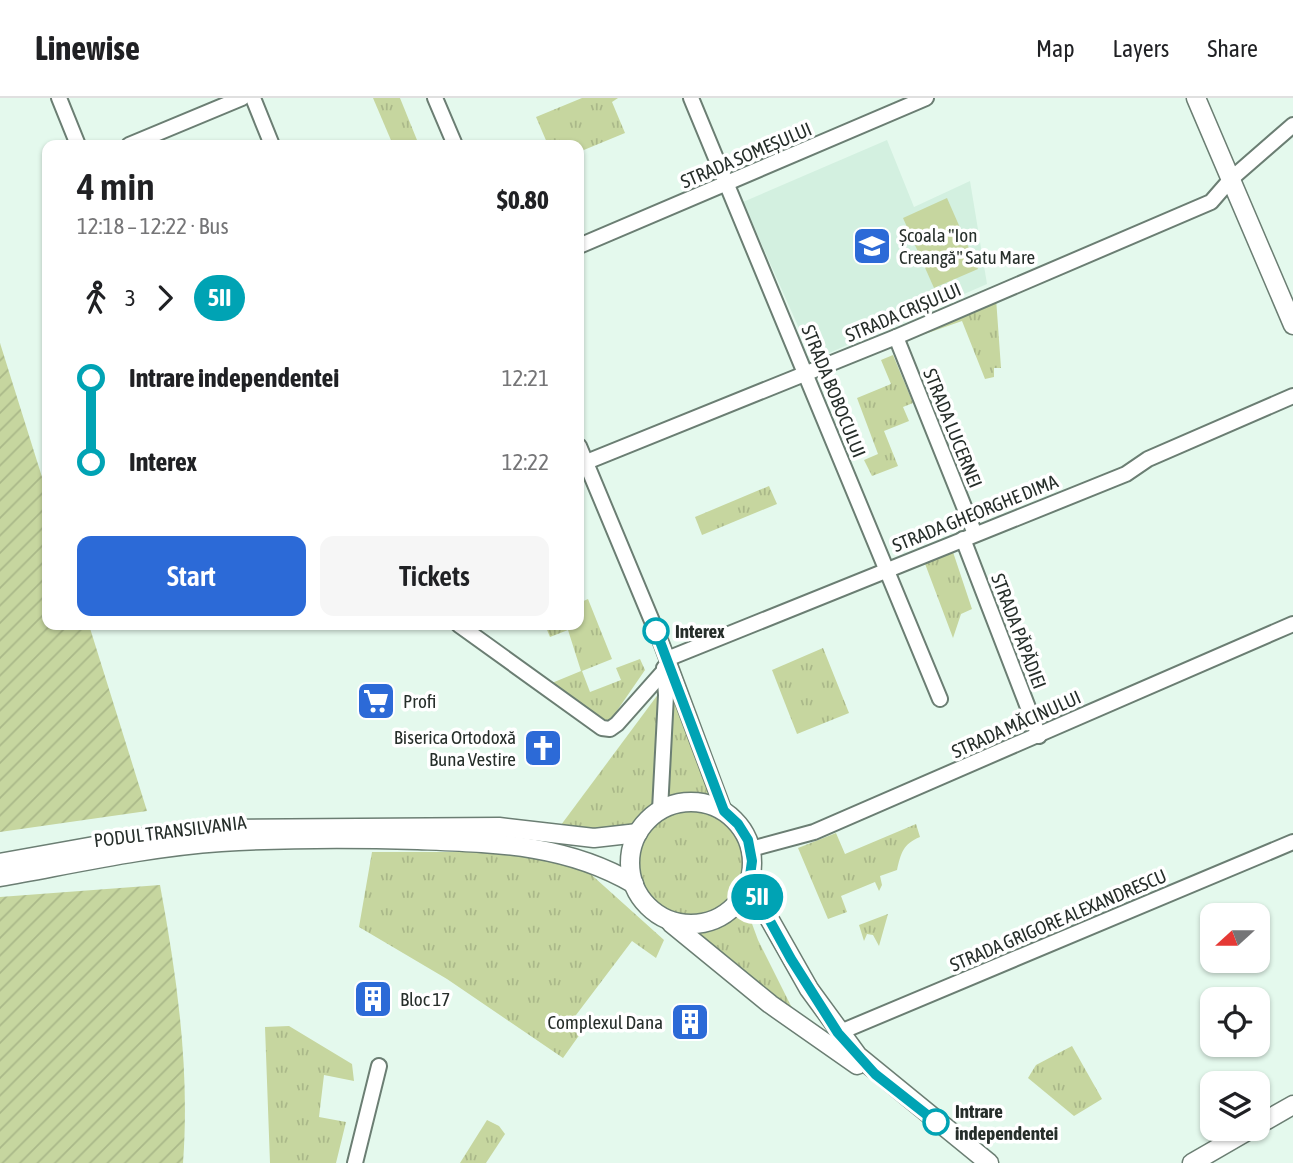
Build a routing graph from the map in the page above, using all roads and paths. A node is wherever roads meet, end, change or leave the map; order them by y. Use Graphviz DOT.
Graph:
graph roads {
  1 [pos="59,98"];
  2 [pos="242,98"];
  3 [pos="253,98"];
  4 [pos="435,98"];
  5 [pos="691,98"];
  6 [pos="926,98"];
  7 [pos="1196,98"];
  8 [pos="1293,125"];
  9 [pos="76,140"];
  10 [pos="141,140"];
  11 [pos="270,140"];
  12 [pos="453,140"];
  13 [pos="1231,179"];
  14 [pos="727,184"];
  15 [pos="584,244"];
  16 [pos="1293,326"];
  17 [pos="896,337"];
  18 [pos="807,374"];
  19 [pos="1293,396"];
  20 [pos="584,463"];
  21 [pos="584,469"];
  22 [pos="969,537"];
  23 [pos="886,569"];
  24 [pos="1293,625"];
  25 [pos="466,630"];
  26 [pos="664,658"];
  27 [pos="940,699"];
  28 [pos="1039,736"];
  29 [pos="660,810"];
  30 [pos="724,811"];
  31 [pos="387,833"];
  32 [pos="638,833"];
  33 [pos="1293,842"];
  34 [pos="751,849"];
  35 [pos="0,863"];
  36 [pos="0,877"];
  37 [pos="749,883"];
  38 [pos="634,884"];
  39 [pos="668,920"];
  40 [pos="838,1033"];
  41 [pos="379,1066"];
  42 [pos="1293,1105"];
  43 [pos="917,1107"];
  44 [pos="1270,1118"];
  45 [pos="1230,1141"];
  46 [pos="355,1163"];
  47 [pos="989,1163"];
  48 [pos="1192,1163"];
  1 -- 9 [label="street"];
  2 -- 10 [label="street"];
  3 -- 11 [label="street"];
  4 -- 12 [label="street"];
  5 -- 14 [label="street, STRADA BOBOCULUI"];
  6 -- 14 [label="street, STRADA SOMEȘULUI"];
  7 -- 13 [label="main road"];
  8 -- 13 [label="street, STRADA CRIȘULUI"];
  13 -- 16 [label="main road"];
  13 -- 17 [label="street, STRADA CRIȘULUI"];
  14 -- 15 [label="street, STRADA SOMEȘULUI"];
  14 -- 18 [label="street, STRADA BOBOCULUI"];
  17 -- 18 [label="street, STRADA CRIȘULUI"];
  17 -- 22 [label="street, STRADA LUCERNEI"];
  18 -- 20 [label="street, STRADA CRIȘULUI"];
  18 -- 23 [label="street, STRADA BOBOCULUI"];
  19 -- 22 [label="street, STRADA GHEORGHE DIMA"];
  21 -- 26 [label="street"];
  22 -- 23 [label="street, STRADA GHEORGHE DIMA"];
  22 -- 28 [label="street, STRADA PĂPĂDIEI"];
  23 -- 26 [label="street, STRADA GHEORGHE DIMA"];
  23 -- 27 [label="street, STRADA BOBOCULUI"];
  24 -- 28 [label="street, STRADA MĂCINULUI"];
  25 -- 26 [label="street"];
  26 -- 29 [label="street"];
  26 -- 30 [label="street"];
  28 -- 34 [label="street, STRADA MĂCINULUI"];
  29 -- 30 [label="main road"];
  29 -- 32 [label="main road"];
  30 -- 34 [label="main road"];
  31 -- 32 [label="main road"];
  31 -- 35 [label="main road, PODUL TRANSILVANIA"];
  31 -- 36 [label="main road, PODUL TRANSILVANIA"];
  31 -- 38 [label="main road"];
  32 -- 38 [label="main road"];
  33 -- 40 [label="street, STRADA GRIGORE ALEXANDRESCU"];
  34 -- 37 [label="main road"];
  37 -- 39 [label="main road"];
  37 -- 40 [label="main road"];
  38 -- 39 [label="main road"];
  39 -- 43 [label="main road"];
  40 -- 43 [label="main road"];
  41 -- 46 [label="street"];
  42 -- 44 [label="main road"];
  43 -- 47 [label="main road"];
  45 -- 48 [label="main road"];
}
